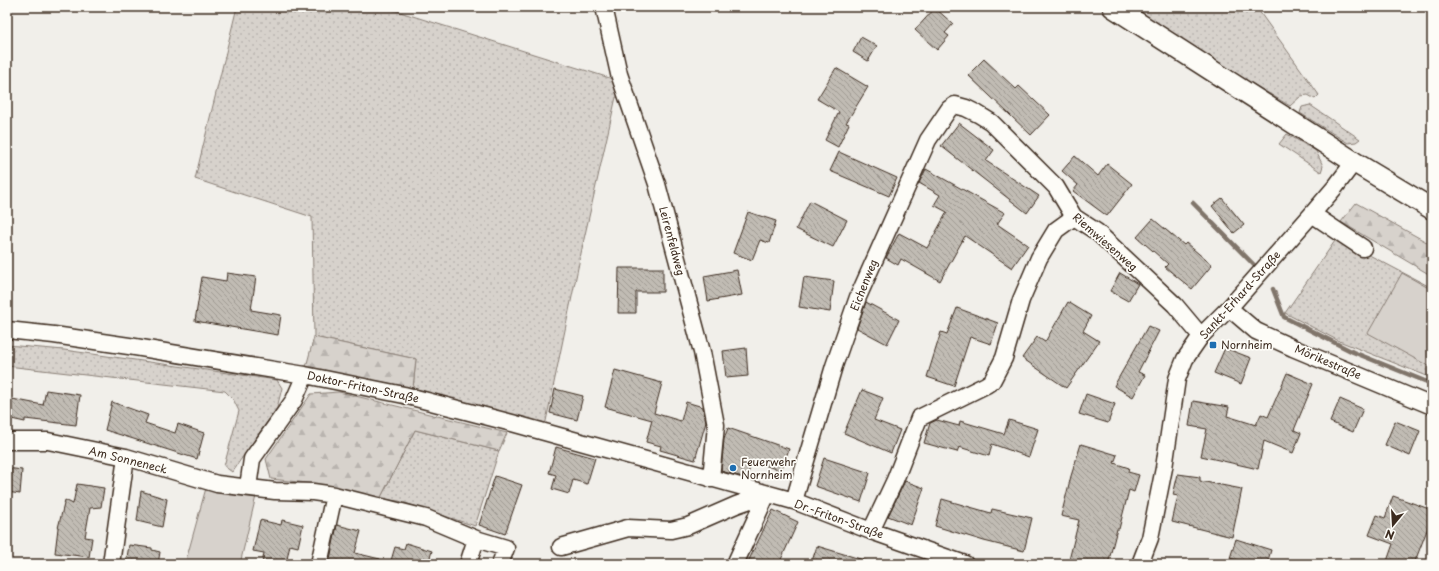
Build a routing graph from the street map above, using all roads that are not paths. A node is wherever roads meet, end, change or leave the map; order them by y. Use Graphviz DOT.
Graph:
graph roads {
  1 [pos="604,7"];
  2 [pos="1113,7"];
  3 [pos="978,114"];
  4 [pos="1354,162"];
  5 [pos="1432,209"];
  6 [pos="1312,214"];
  7 [pos="1074,217"];
  8 [pos="1363,248"];
  9 [pos="1229,308"];
  10 [pos="7,330"];
  11 [pos="1201,336"];
  12 [pos="305,375"];
  13 [pos="1432,406"];
  14 [pos="7,441"];
  15 [pos="126,457"];
  16 [pos="711,479"];
  17 [pos="248,487"];
  18 [pos="767,494"];
  19 [pos="334,496"];
  20 [pos="794,501"];
  21 [pos="871,531"];
  22 [pos="476,539"];
  23 [pos="561,547"];
  24 [pos="111,564"];
  25 [pos="319,564"];
  26 [pos="468,564"];
  27 [pos="500,564"];
  28 [pos="735,564"];
  29 [pos="965,564"];
  30 [pos="1140,564"];
  1 -- 16 [label="street, Leirenfeldweg"];
  2 -- 4 [label="main road"];
  3 -- 7 [label="street, Riemwiesenweg"];
  3 -- 20 [label="street, Eichenweg"];
  4 -- 5 [label="main road"];
  4 -- 6 [label="street, Sankt-Erhard-Straße"];
  6 -- 8 [label="street"];
  6 -- 9 [label="street, Sankt-Erhard-Straße"];
  7 -- 11 [label="street, Riemwiesenweg"];
  7 -- 21 [label="street"];
  9 -- 11 [label="street, Sankt-Erhard-Straße"];
  9 -- 13 [label="street, Mörikestraße"];
  10 -- 12 [label="street, Doktor-Friton-Straße"];
  11 -- 30 [label="street, Sankt-Erhard-Straße"];
  12 -- 16 [label="street, Doktor-Friton-Straße"];
  12 -- 17 [label="street"];
  14 -- 15 [label="street, Am Sonneneck"];
  15 -- 17 [label="street, Am Sonneneck"];
  15 -- 24 [label="street"];
  16 -- 18 [label="street, Dr.-Friton-Straße"];
  17 -- 19 [label="street, Am Sonneneck"];
  18 -- 20 [label="street, Dr.-Friton-Straße"];
  18 -- 23 [label="street"];
  18 -- 28 [label="street"];
  19 -- 22 [label="street, Am Sonneneck"];
  19 -- 25 [label="street"];
  20 -- 21 [label="street, Dr.-Friton-Straße"];
  21 -- 29 [label="street, Dr.-Friton-Straße"];
  22 -- 26 [label="street"];
  22 -- 27 [label="street, Am Sonneneck"];
}
